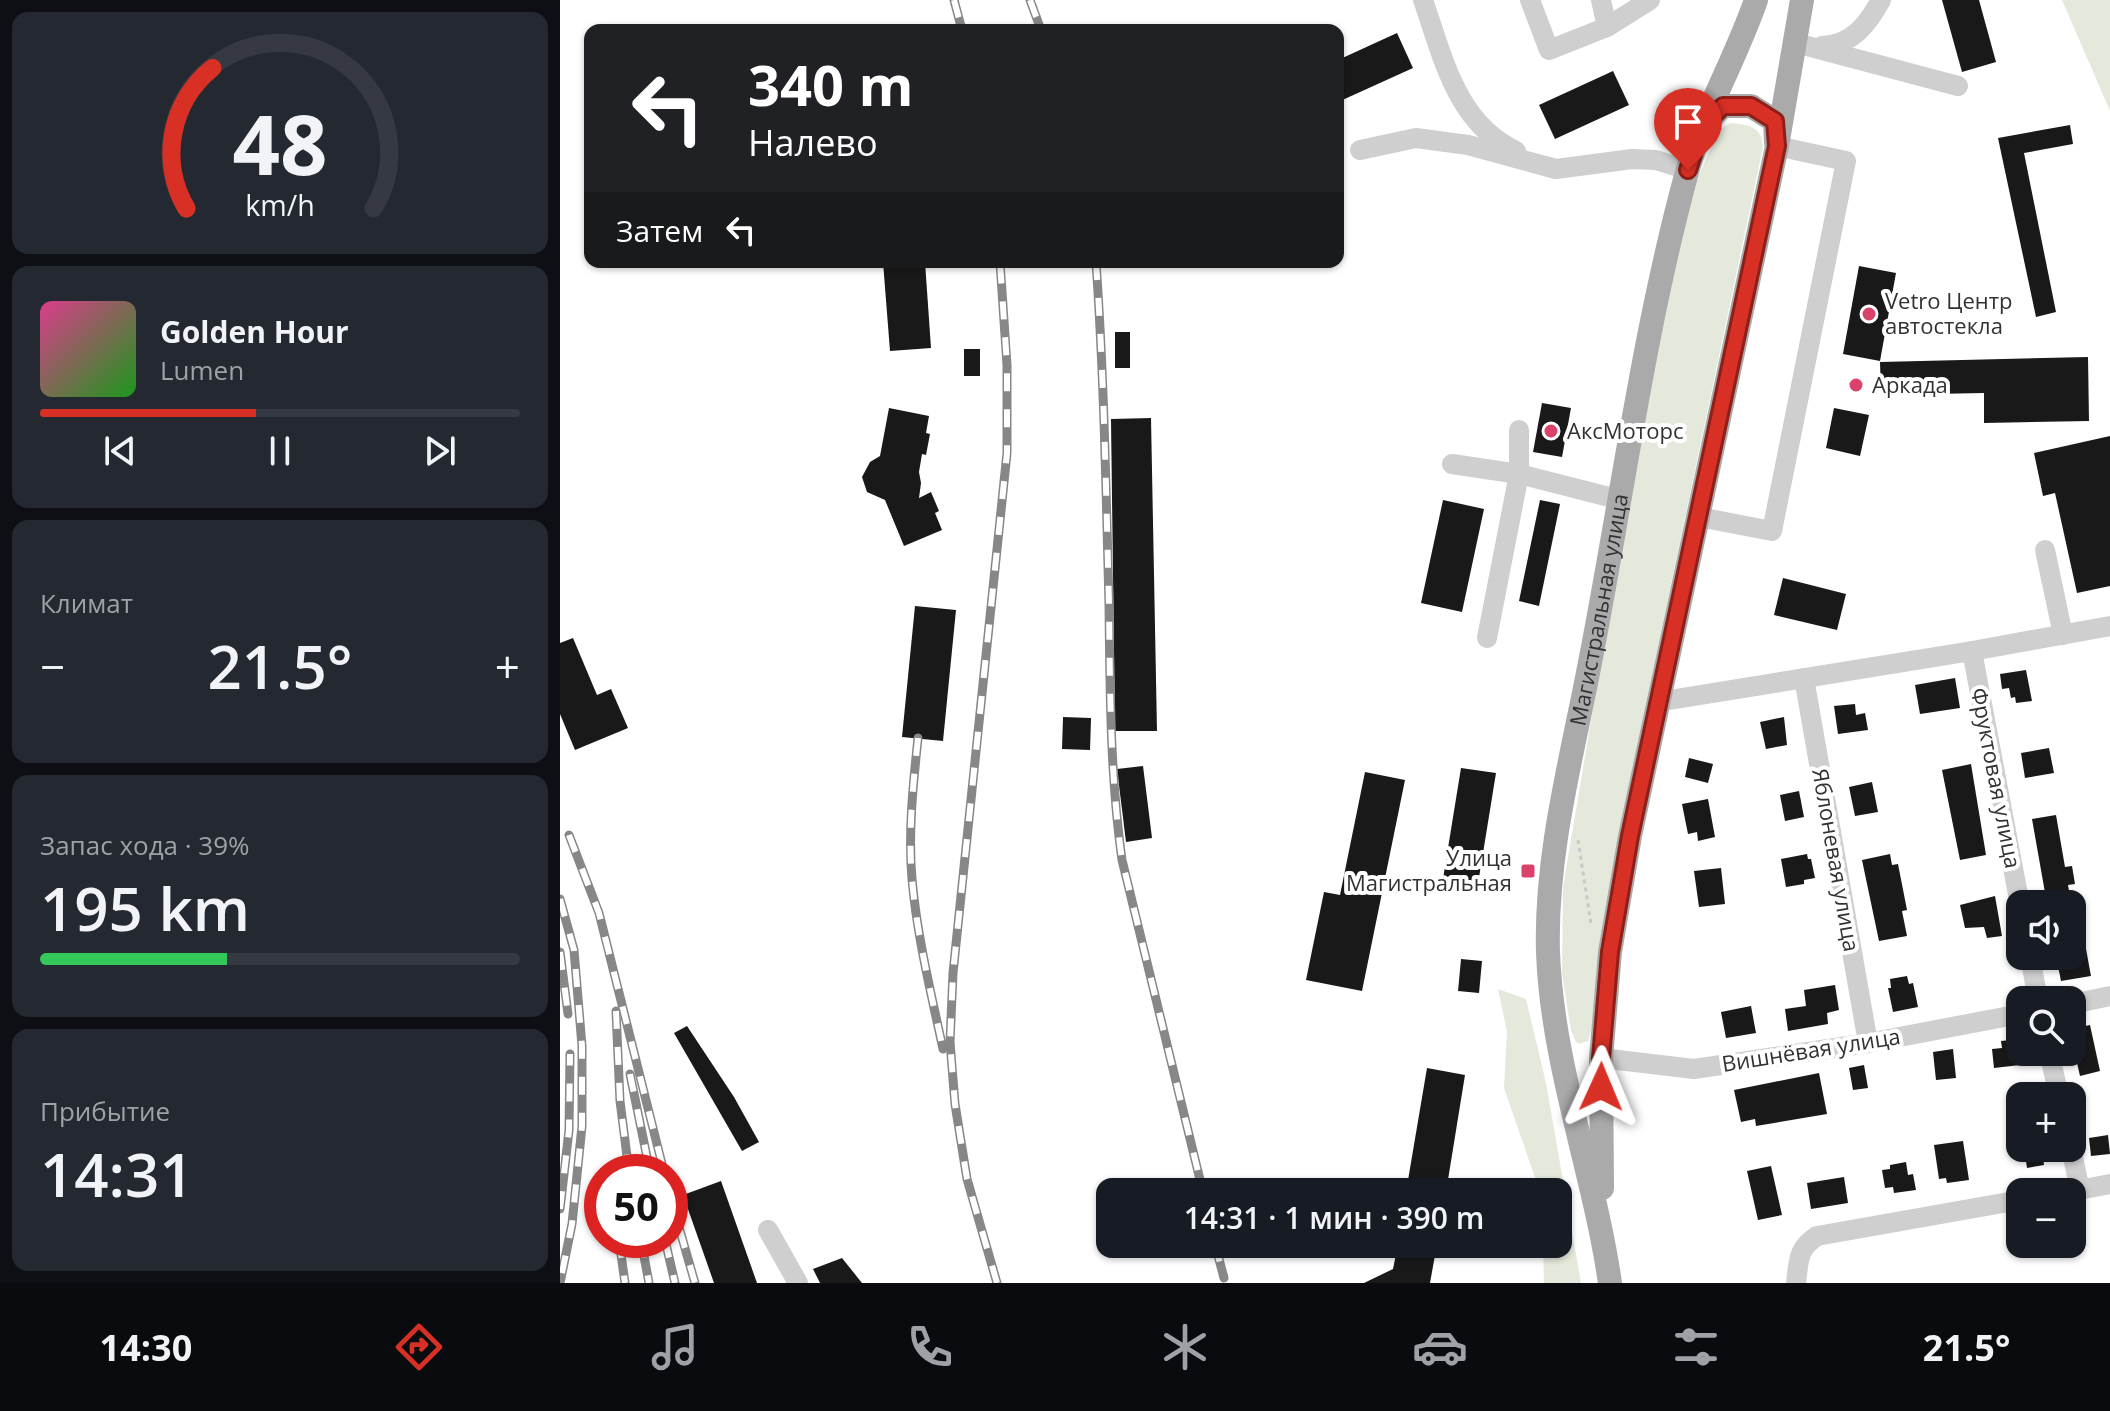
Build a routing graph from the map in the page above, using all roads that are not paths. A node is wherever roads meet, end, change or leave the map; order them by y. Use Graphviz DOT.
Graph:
graph roads {
  1 [pos="1423,0"];
  2 [pos="1530,0"];
  3 [pos="1601,0"];
  4 [pos="1756,0"];
  5 [pos="1802,0"];
  6 [pos="1881,0"];
  7 [pos="1647,1"];
  8 [pos="1607,27"];
  9 [pos="1807,45"];
  10 [pos="1958,86"];
  11 [pos="1702,127"];
  12 [pos="1777,146"];
  13 [pos="1360,150"];
  14 [pos="1556,169"];
  15 [pos="1688,170"];
  16 [pos="1519,430"];
  17 [pos="1452,464"];
  18 [pos="1519,474"];
  19 [pos="1621,500"];
  20 [pos="1699,517"];
  21 [pos="2045,550"];
  22 [pos="2110,626"];
  23 [pos="2063,635"];
  24 [pos="1487,638"];
  25 [pos="1972,651"];
  26 [pos="1804,678"];
  27 [pos="1657,702"];
  28 [pos="2017,890"];
  29 [pos="2110,996"];
  30 [pos="2086,1001"];
  31 [pos="2006,1017"];
  32 [pos="1868,1043"];
  33 [pos="1601,1058"];
  34 [pos="1562,1064"];
  35 [pos="2110,1184"];
  36 [pos="2086,1189"];
  37 [pos="2006,1202"];
  38 [pos="768,1230"];
  39 [pos="1603,1230"];
  40 [pos="798,1283"];
  41 [pos="1610,1283"];
  42 [pos="1796,1283"];
  1 -- 14 [label="street"];
  2 -- 8 [label="street"];
  3 -- 8 [label="street"];
  4 -- 11 [label="main road, Магистральная улица"];
  5 -- 9 [label="main road, Магистральная улица"];
  6 -- 9 [label="street"];
  7 -- 8 [label="street"];
  9 -- 10 [label="street"];
  9 -- 12 [label="main road, Магистральная улица"];
  11 -- 12 [label="main road"];
  11 -- 15 [label="main road, Магистральная улица"];
  12 -- 20 [label="main road, Магистральная улица"];
  12 -- 20 [label="street"];
  13 -- 14 [label="street"];
  14 -- 15 [label="street"];
  15 -- 19 [label="main road, Магистральная улица"];
  16 -- 18 [label="street"];
  17 -- 18 [label="street"];
  18 -- 19 [label="street"];
  18 -- 24 [label="street"];
  19 -- 34 [label="main road, Магистральная улица"];
  20 -- 27 [label="main road, Магистральная улица"];
  21 -- 23 [label="street"];
  22 -- 23 [label="street"];
  23 -- 25 [label="street"];
  25 -- 26 [label="street"];
  25 -- 28 [label="street, Фруктовая улица"];
  26 -- 27 [label="street"];
  26 -- 32 [label="street, Яблоневая улица"];
  27 -- 33 [label="main road, Магистральная улица"];
  29 -- 30 [label="street"];
  31 -- 32 [label="street, Вишнёвая улица"];
  32 -- 33 [label="street, Вишнёвая улица"];
  33 -- 34 [label="main road"];
  33 -- 39 [label="main road, Магистральная улица"];
  34 -- 39 [label="main road, Магистральная улица"];
  35 -- 36 [label="street"];
  37 -- 42 [label="street"];
  38 -- 40 [label="street"];
  39 -- 41 [label="main road, Магистральная улица"];
}
